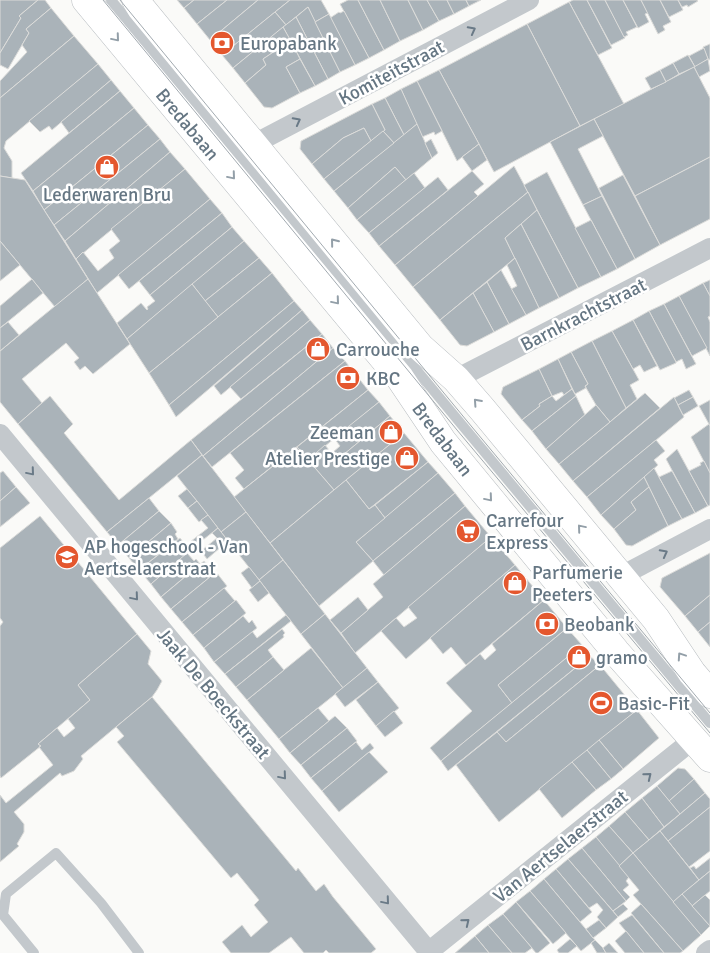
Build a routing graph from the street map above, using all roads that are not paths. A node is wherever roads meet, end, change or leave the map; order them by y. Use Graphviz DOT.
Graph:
graph roads {
  1 [pos="86,0"];
  2 [pos="111,0"];
  3 [pos="136,0"];
  4 [pos="529,0"];
  5 [pos="254,144"];
  6 [pos="710,248"];
  7 [pos="456,380"];
  8 [pos="0,434"];
  9 [pos="710,529"];
  10 [pos="621,576"];
  11 [pos="710,694"];
  12 [pos="705,740"];
  13 [pos="710,950"];
  14 [pos="34,953"];
  15 [pos="139,953"];
  16 [pos="428,953"];
  17 [pos="706,953"];
  1 -- 12 [label="main road, Bredabaan, one-way"];
  2 -- 12 [label="lane, Bredabaan"];
  3 -- 5 [label="main road, Bredabaan"];
  5 -- 4 [label="street, Komiteitstraat, one-way"];
  7 -- 5 [label="main road, Bredabaan, one-way"];
  6 -- 7 [label="street, Barnkrachtstraat"];
  10 -- 7 [label="main road, Bredabaan, one-way"];
  8 -- 16 [label="street, Jaak De Boeckstraat, one-way"];
  10 -- 9 [label="street, one-way"];
  11 -- 10 [label="main road, Bredabaan, one-way"];
  16 -- 12 [label="street, Van Aertselaerstraat, one-way"];
  13 -- 17 [label="street"];
  14 -- 15 [label="lane"];
}
